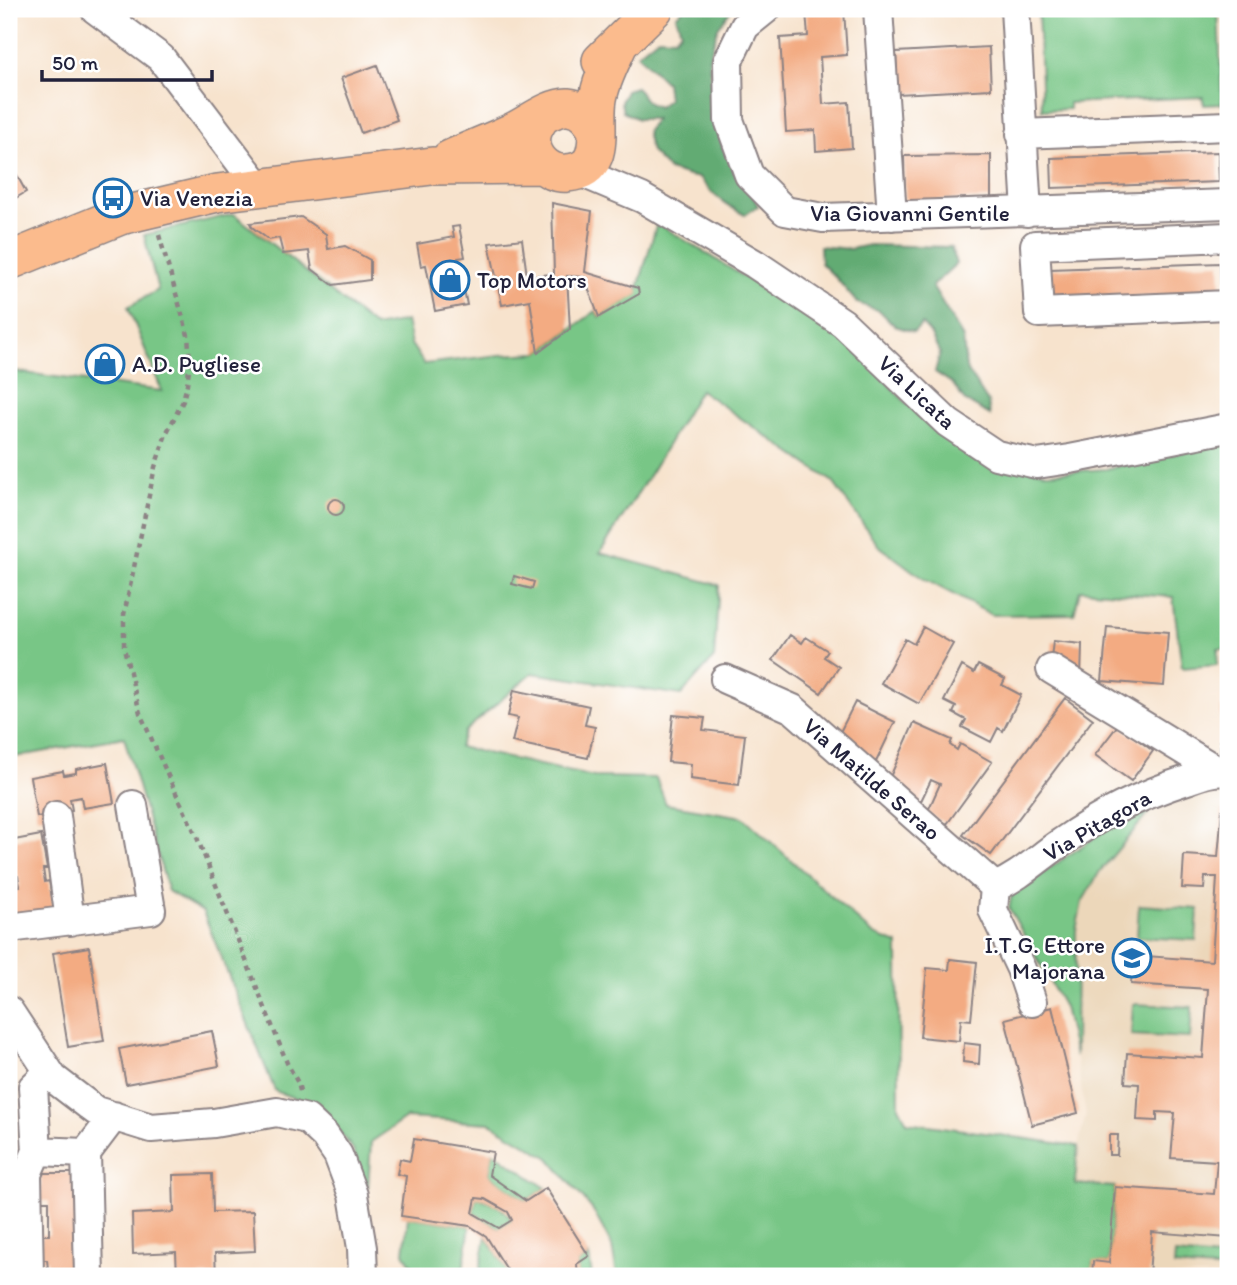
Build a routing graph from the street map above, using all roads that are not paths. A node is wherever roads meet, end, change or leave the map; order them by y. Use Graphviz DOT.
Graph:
graph roads {
  1 [pos="95,9"];
  2 [pos="654,9"];
  3 [pos="766,9"];
  4 [pos="878,9"];
  5 [pos="1015,9"];
  6 [pos="619,44"];
  7 [pos="546,114"];
  8 [pos="1228,126"];
  9 [pos="597,134"];
  10 [pos="1021,134"];
  11 [pos="542,165"];
  12 [pos="432,166"];
  13 [pos="578,171"];
  14 [pos="259,187"];
  15 [pos="642,198"];
  16 [pos="1228,204"];
  17 [pos="1027,212"];
  18 [pos="892,216"];
  19 [pos="1228,237"];
  20 [pos="9,261"];
  21 [pos="1228,305"];
  22 [pos="1228,428"];
  23 [pos="1051,668"];
  24 [pos="725,680"];
  25 [pos="1222,771"];
  26 [pos="133,805"];
  27 [pos="56,817"];
  28 [pos="1003,884"];
  29 [pos="69,921"];
  30 [pos="9,928"];
  31 [pos="1032,1002"];
  32 [pos="9,1011"];
  33 [pos="48,1072"];
  34 [pos="114,1116"];
  35 [pos="86,1153"];
  36 [pos="24,1167"];
  37 [pos="29,1276"];
  38 [pos="89,1276"];
  39 [pos="363,1276"];
  1 -- 14 [label="street"];
  2 -- 6 [label="main road"];
  3 -- 18 [label="street, Via Giovanni Gentile"];
  4 -- 18 [label="street"];
  5 -- 10 [label="street"];
  6 -- 7 [label="main road"];
  6 -- 9 [label="main road"];
  7 -- 9 [label="main road"];
  7 -- 11 [label="main road"];
  7 -- 12 [label="main road"];
  8 -- 10 [label="street"];
  9 -- 13 [label="main road"];
  9 -- 15 [label="street"];
  10 -- 17 [label="street"];
  11 -- 12 [label="main road"];
  11 -- 13 [label="main road"];
  12 -- 14 [label="main road"];
  13 -- 15 [label="street"];
  14 -- 20 [label="main road"];
  15 -- 22 [label="street, Via Licata"];
  16 -- 17 [label="street, Via Giovanni Gentile"];
  17 -- 18 [label="street, Via Giovanni Gentile"];
  19 -- 21 [label="street"];
  23 -- 25 [label="street"];
  24 -- 28 [label="street, Via Matilde Serao"];
  25 -- 28 [label="street, Via Pitagora"];
  26 -- 29 [label="street"];
  27 -- 29 [label="street"];
  28 -- 31 [label="street"];
  29 -- 30 [label="street"];
  32 -- 33 [label="street"];
  33 -- 34 [label="street"];
  33 -- 36 [label="street"];
  34 -- 35 [label="street"];
  34 -- 39 [label="street"];
  35 -- 36 [label="street"];
  35 -- 38 [label="street"];
  36 -- 37 [label="street"];
}
